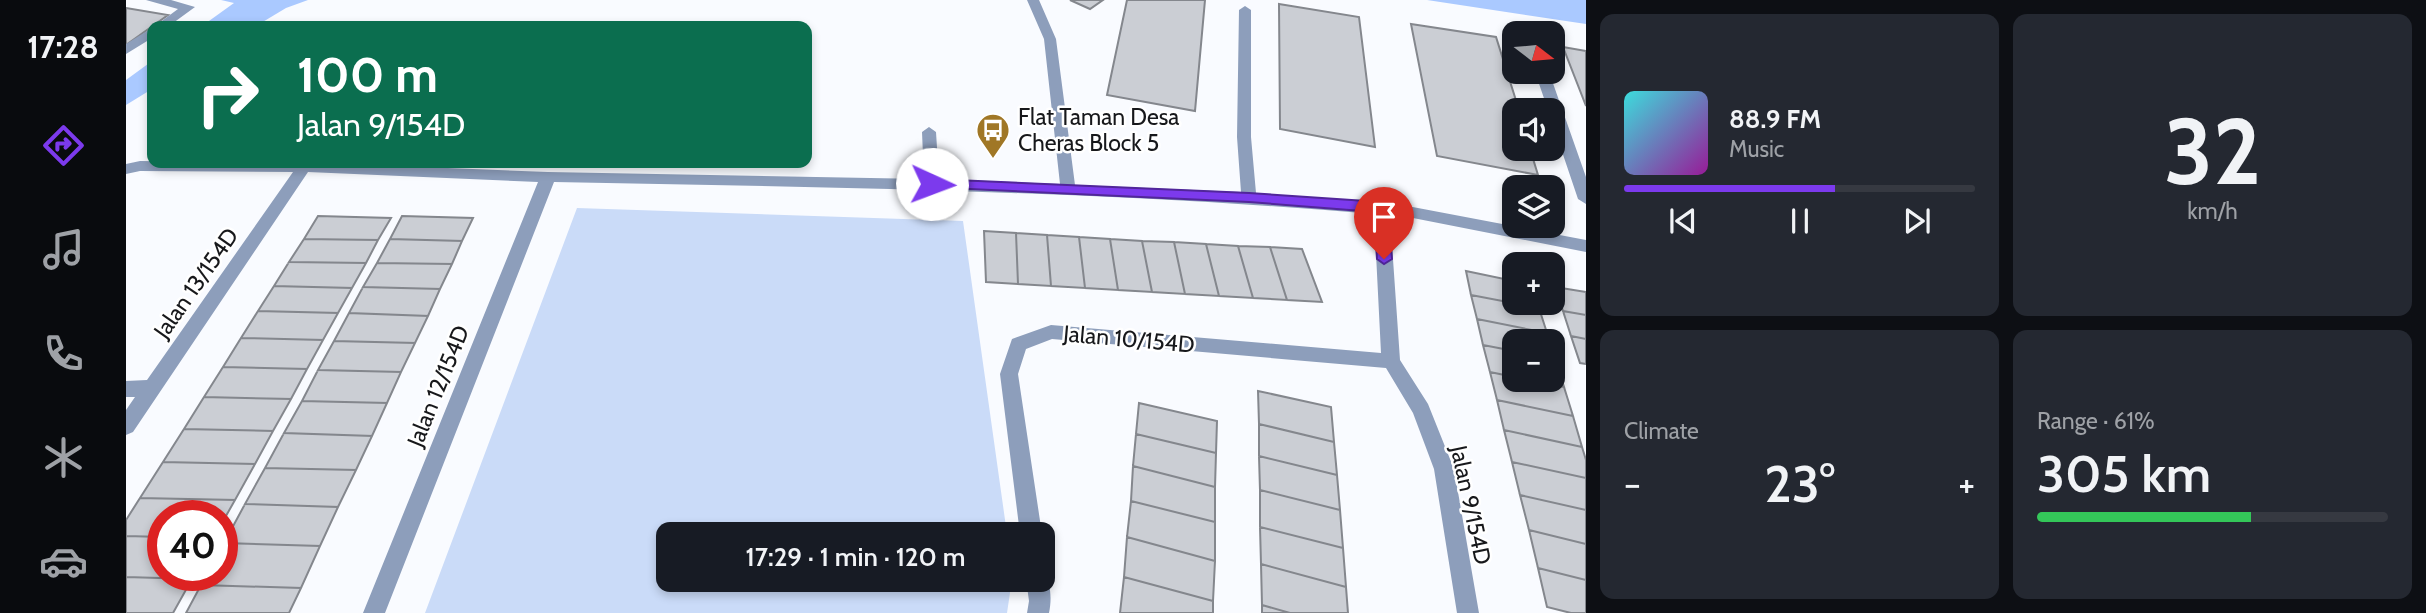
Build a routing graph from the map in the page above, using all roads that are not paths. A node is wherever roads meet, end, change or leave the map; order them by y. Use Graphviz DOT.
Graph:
graph roads {
  1 [pos="152,0"];
  2 [pos="1033,0"];
  3 [pos="1245,10"];
  4 [pos="168,21"];
  5 [pos="147,35"];
  6 [pos="126,50"];
  7 [pos="1546,84"];
  8 [pos="929,132"];
  9 [pos="147,166"];
  10 [pos="303,168"];
  11 [pos="328,168"];
  12 [pos="126,169"];
  13 [pos="548,177"];
  14 [pos="932,184"];
  15 [pos="1068,189"];
  16 [pos="1249,198"];
  17 [pos="1586,199"];
  18 [pos="1381,207"];
  19 [pos="1586,246"];
  20 [pos="1391,361"];
  21 [pos="151,388"];
  22 [pos="126,389"];
  23 [pos="126,426"];
  24 [pos="1029,522"];
  25 [pos="1039,592"];
  26 [pos="374,613"];
  27 [pos="1038,613"];
  28 [pos="1468,613"];
  1 -- 4 [label="street"];
  2 -- 15 [label="street"];
  3 -- 16 [label="street"];
  5 -- 6 [label="street"];
  7 -- 17 [label="street"];
  8 -- 14 [label="street"];
  9 -- 12 [label="street"];
  10 -- 21 [label="street, Jalan 13/154D"];
  11 -- 13 [label="street"];
  13 -- 14 [label="street"];
  13 -- 26 [label="street, Jalan 12/154D"];
  14 -- 15 [label="street"];
  15 -- 16 [label="street"];
  16 -- 18 [label="street"];
  18 -- 19 [label="street"];
  18 -- 20 [label="street, Jalan 9/154D"];
  20 -- 24 [label="street, Jalan 10/154D"];
  20 -- 28 [label="street, Jalan 9/154D"];
  21 -- 22 [label="street"];
  21 -- 23 [label="street, Jalan 13/154D"];
  25 -- 27 [label="street"];
}
